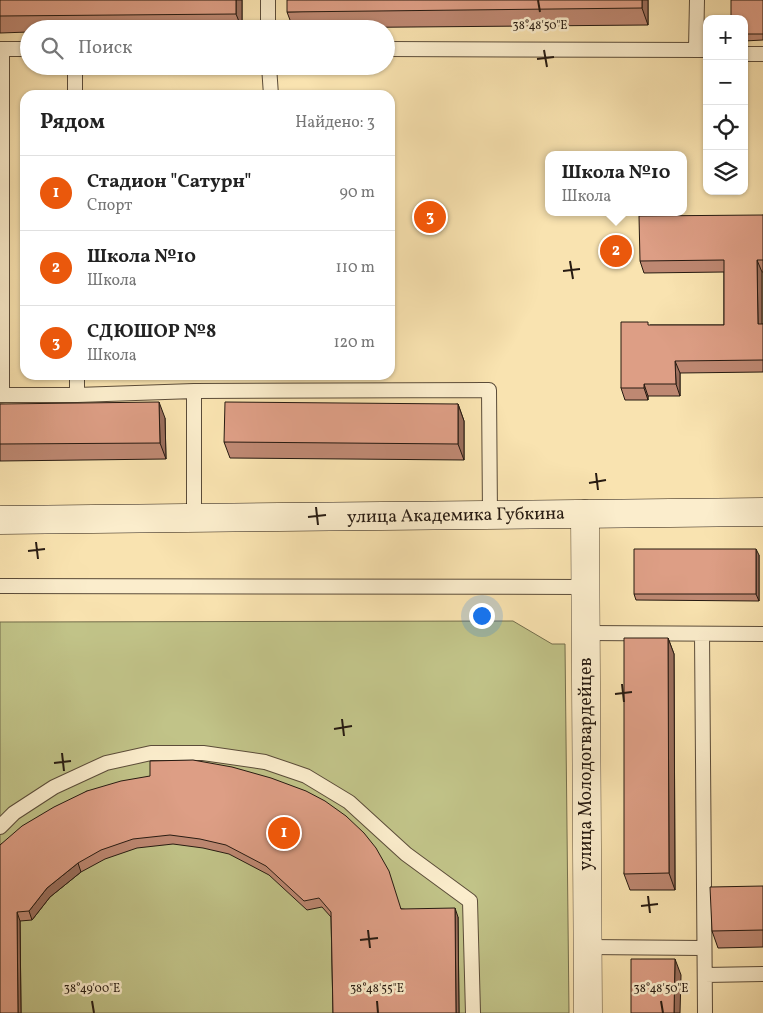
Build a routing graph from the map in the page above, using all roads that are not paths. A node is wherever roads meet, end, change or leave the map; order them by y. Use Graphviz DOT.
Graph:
graph roads {
  1 [pos="268,0"];
  2 [pos="697,0"];
  3 [pos="268,20"];
  4 [pos="20,49"];
  5 [pos="395,49"];
  6 [pos="1,50"];
  7 [pos="701,50"];
  8 [pos="748,54"];
  9 [pos="763,54"];
  10 [pos="75,75"];
  11 [pos="270,75"];
  12 [pos="75,90"];
  13 [pos="271,90"];
  14 [pos="77,380"];
  15 [pos="194,391"];
  16 [pos="1,395"];
  17 [pos="77,395"];
  18 [pos="763,512"];
  19 [pos="585,514"];
  20 [pos="490,515"];
  21 [pos="194,518"];
  22 [pos="0,520"];
  23 [pos="0,586"];
  24 [pos="585,587"];
  25 [pos="586,633"];
  26 [pos="702,634"];
  27 [pos="763,634"];
  28 [pos="0,827"];
  29 [pos="587,947"];
  30 [pos="704,948"];
  31 [pos="763,974"];
  32 [pos="705,975"];
  33 [pos="473,1013"];
  34 [pos="588,1013"];
  35 [pos="705,1013"];
  1 -- 3 [label="lane"];
  2 -- 7 [label="lane"];
  4 -- 6 [label="lane"];
  5 -- 7 [label="lane"];
  6 -- 16 [label="lane"];
  8 -- 9 [label="lane"];
  10 -- 12 [label="lane"];
  11 -- 13 [label="lane"];
  14 -- 17 [label="lane"];
  15 -- 17 [label="lane"];
  15 -- 20 [label="lane"];
  15 -- 21 [label="lane"];
  16 -- 17 [label="lane"];
  18 -- 19 [label="street, улица Академика Губкина"];
  19 -- 20 [label="street, улица Академика Губкина"];
  19 -- 24 [label="street, улица Молодогвардейцев"];
  20 -- 21 [label="street, улица Академика Губкина"];
  21 -- 22 [label="street, улица Академика Губкина"];
  23 -- 24 [label="lane"];
  24 -- 25 [label="street, улица Молодогвардейцев"];
  25 -- 26 [label="lane"];
  25 -- 29 [label="street, улица Молодогвардейцев"];
  26 -- 27 [label="lane"];
  26 -- 30 [label="lane"];
  28 -- 33 [label="lane"];
  29 -- 30 [label="lane"];
  29 -- 34 [label="street, улица Молодогвардейцев"];
  30 -- 32 [label="lane"];
  31 -- 32 [label="lane"];
  32 -- 35 [label="lane"];
}
